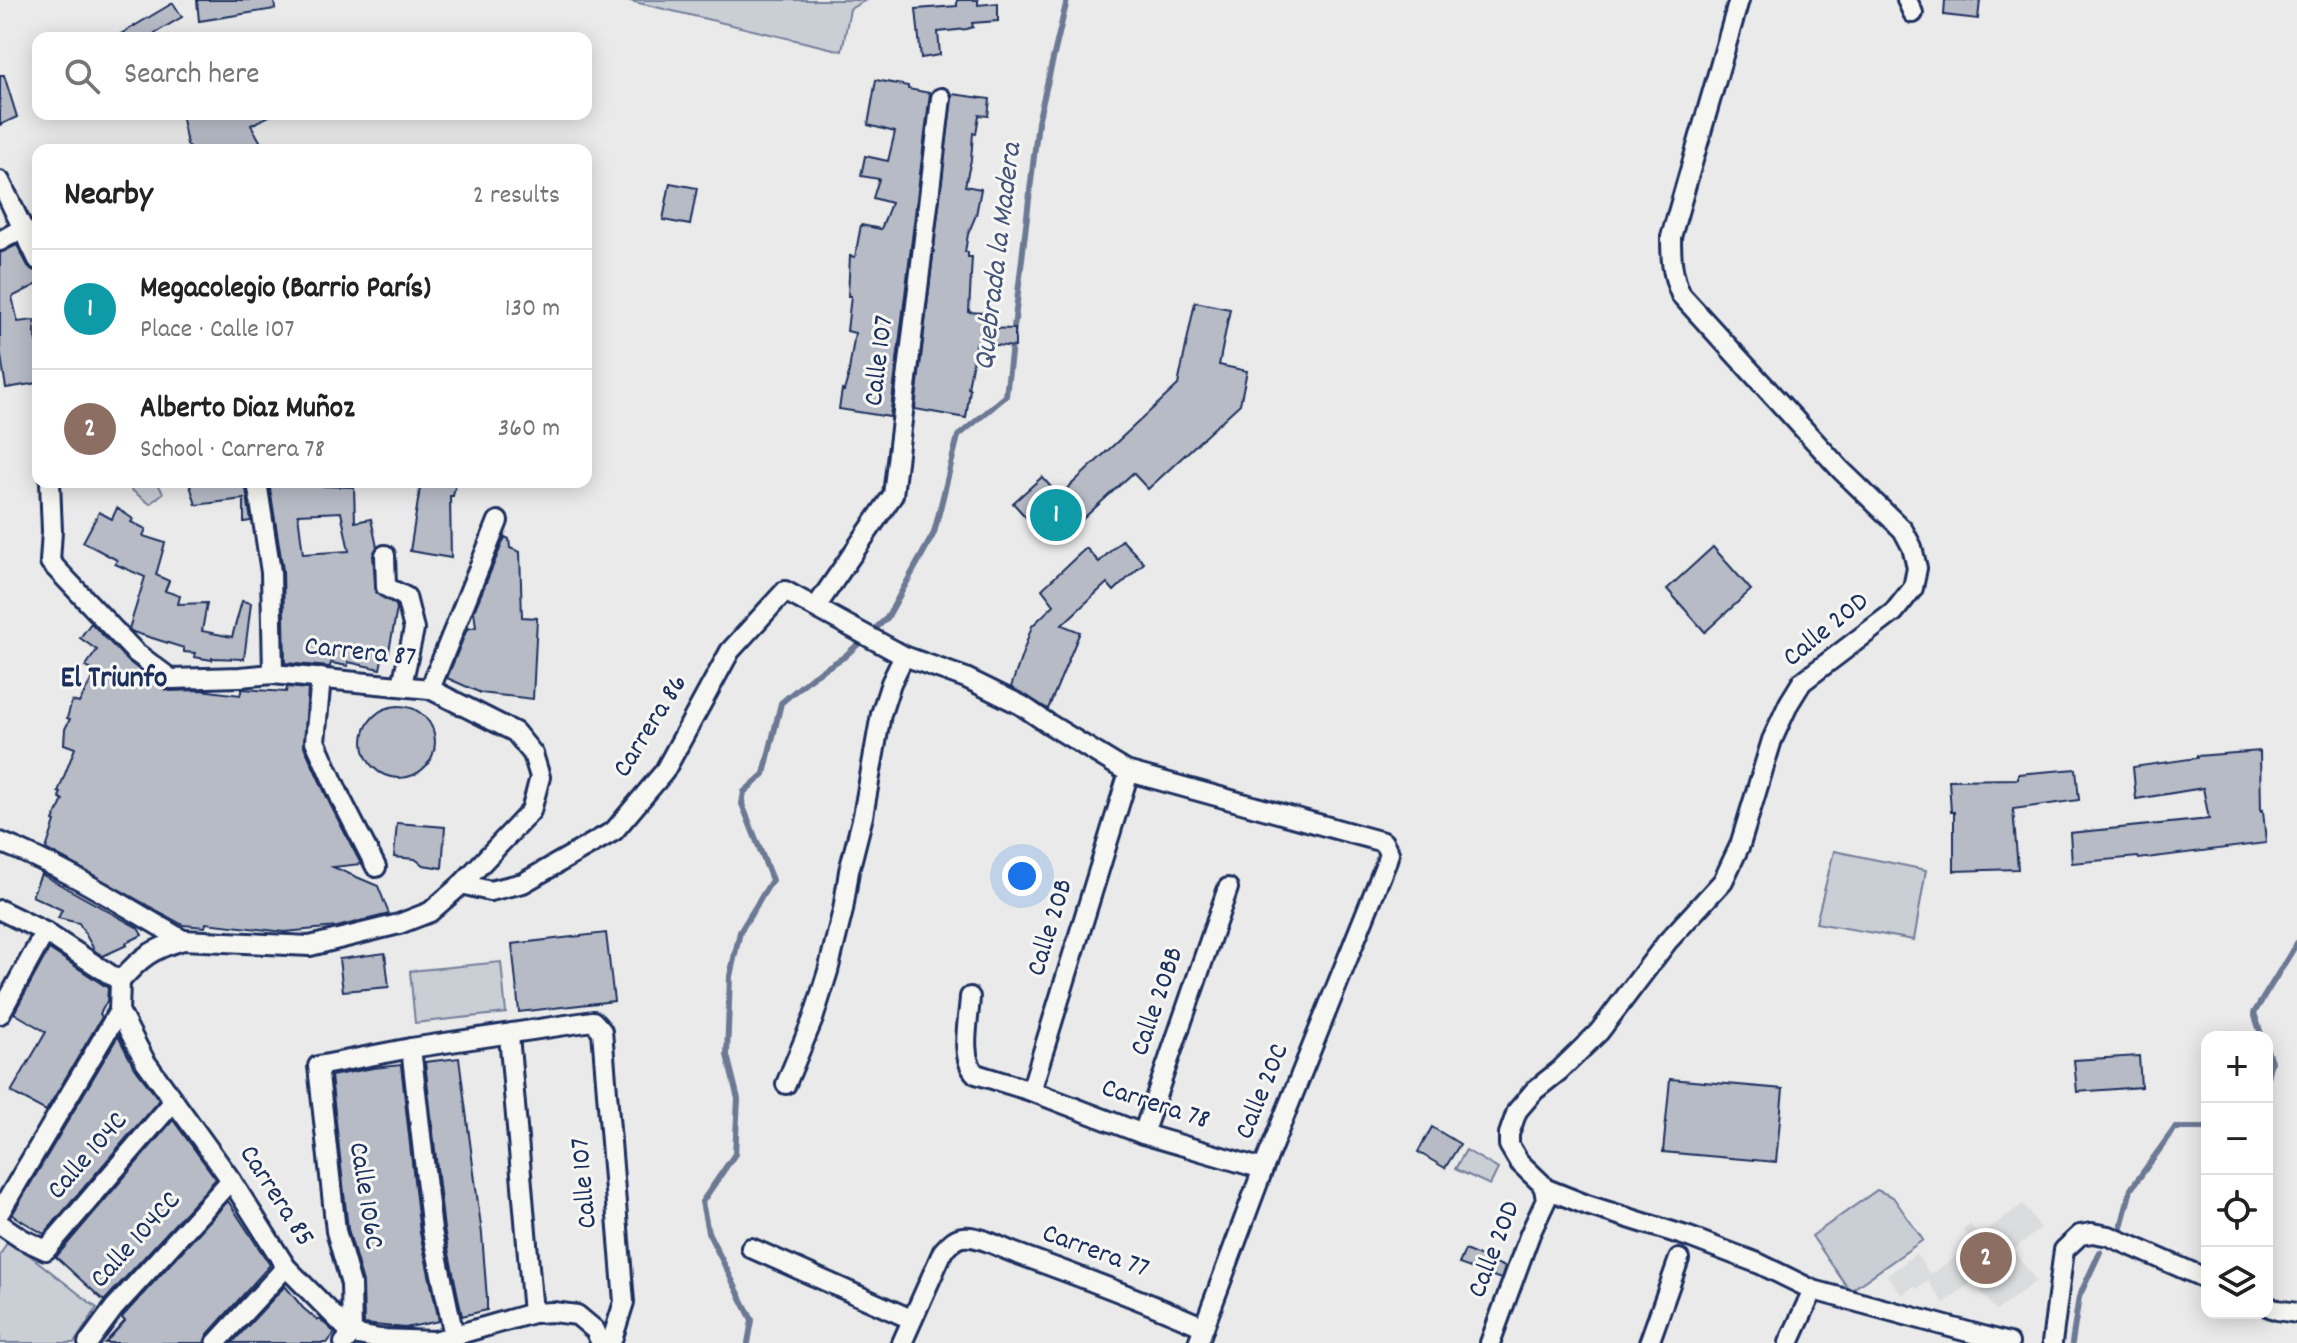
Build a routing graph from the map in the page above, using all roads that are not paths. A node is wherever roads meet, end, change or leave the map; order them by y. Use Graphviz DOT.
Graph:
graph roads {
  1 [pos="1739,0"];
  2 [pos="941,98"];
  3 [pos="0,181"];
  4 [pos="23,228"];
  5 [pos="0,241"];
  6 [pos="32,247"];
  7 [pos="50,488"];
  8 [pos="258,488"];
  9 [pos="498,521"];
  10 [pos="385,555"];
  11 [pos="816,607"];
  12 [pos="904,656"];
  13 [pos="273,674"];
  14 [pos="321,678"];
  15 [pos="402,685"];
  16 [pos="430,689"];
  17 [pos="1126,782"];
  18 [pos="0,842"];
  19 [pos="376,867"];
  20 [pos="462,884"];
  21 [pos="1228,888"];
  22 [pos="0,910"];
  23 [pos="45,932"];
  24 [pos="183,940"];
  25 [pos="120,981"];
  26 [pos="970,997"];
  27 [pos="119,1011"];
  28 [pos="0,1014"];
  29 [pos="509,1035"];
  30 [pos="411,1048"];
  31 [pos="786,1084"];
  32 [pos="1031,1091"];
  33 [pos="174,1101"];
  34 [pos="1143,1134"];
  35 [pos="1263,1169"];
  36 [pos="231,1180"];
  37 [pos="1544,1188"];
  38 [pos="0,1212"];
  39 [pos="0,1224"];
  40 [pos="751,1248"];
  41 [pos="1679,1259"];
  42 [pos="286,1267"];
  43 [pos="2201,1276"];
  44 [pos="1813,1290"];
  45 [pos="2273,1308"];
  46 [pos="533,1313"];
  47 [pos="2297,1313"];
  48 [pos="911,1319"];
  49 [pos="1201,1335"];
  50 [pos="466,1336"];
  51 [pos="598,1336"];
  52 [pos="348,1338"];
  53 [pos="88,1343"];
  54 [pos="216,1343"];
  55 [pos="611,1343"];
  56 [pos="902,1343"];
  57 [pos="1490,1343"];
  58 [pos="1649,1343"];
  59 [pos="1789,1343"];
  60 [pos="2009,1343"];
  61 [pos="2052,1343"];
  1 -- 37 [label="street, Calle 20D"];
  2 -- 11 [label="street, Calle 107"];
  3 -- 4 [label="street"];
  4 -- 5 [label="street"];
  4 -- 6 [label="street"];
  7 -- 13 [label="street, Carrera 87"];
  8 -- 13 [label="street"];
  9 -- 16 [label="street"];
  10 -- 15 [label="street"];
  11 -- 12 [label="street"];
  11 -- 20 [label="street, Carrera 86"];
  12 -- 31 [label="street"];
  12 -- 35 [label="street, Calle 20C"];
  13 -- 14 [label="street, Carrera 87"];
  14 -- 15 [label="street, Carrera 87"];
  14 -- 19 [label="street"];
  15 -- 16 [label="street, Carrera 87"];
  16 -- 20 [label="street, Carrera 87"];
  17 -- 32 [label="street, Calle 20B"];
  18 -- 24 [label="street"];
  20 -- 24 [label="street"];
  21 -- 34 [label="street, Calle 20BB"];
  22 -- 23 [label="street"];
  23 -- 25 [label="street"];
  23 -- 28 [label="street"];
  24 -- 25 [label="street"];
  25 -- 27 [label="street, Carrera 85"];
  26 -- 32 [label="street, Carrera 78"];
  27 -- 33 [label="street, Carrera 85"];
  27 -- 38 [label="street"];
  29 -- 30 [label="street"];
  29 -- 46 [label="street"];
  29 -- 55 [label="street, Calle 107"];
  30 -- 50 [label="street"];
  30 -- 52 [label="street, Calle 106C"];
  32 -- 34 [label="street, Carrera 78"];
  33 -- 36 [label="street, Carrera 85"];
  33 -- 39 [label="street, Calle 104C"];
  34 -- 35 [label="street, Carrera 78"];
  35 -- 49 [label="street, Calle 20C"];
  36 -- 42 [label="street, Carrera 85"];
  36 -- 53 [label="street, Calle 104CC"];
  37 -- 44 [label="street"];
  37 -- 57 [label="street, Calle 20D"];
  40 -- 48 [label="street"];
  41 -- 58 [label="street"];
  42 -- 52 [label="street, Carrera 85"];
  42 -- 54 [label="street"];
  43 -- 61 [label="street"];
  44 -- 59 [label="street"];
  44 -- 60 [label="street"];
  45 -- 47 [label="street"];
  46 -- 50 [label="street"];
  46 -- 51 [label="street"];
  48 -- 49 [label="street, Carrera 77"];
  48 -- 56 [label="street"];
  50 -- 52 [label="street"];
}
